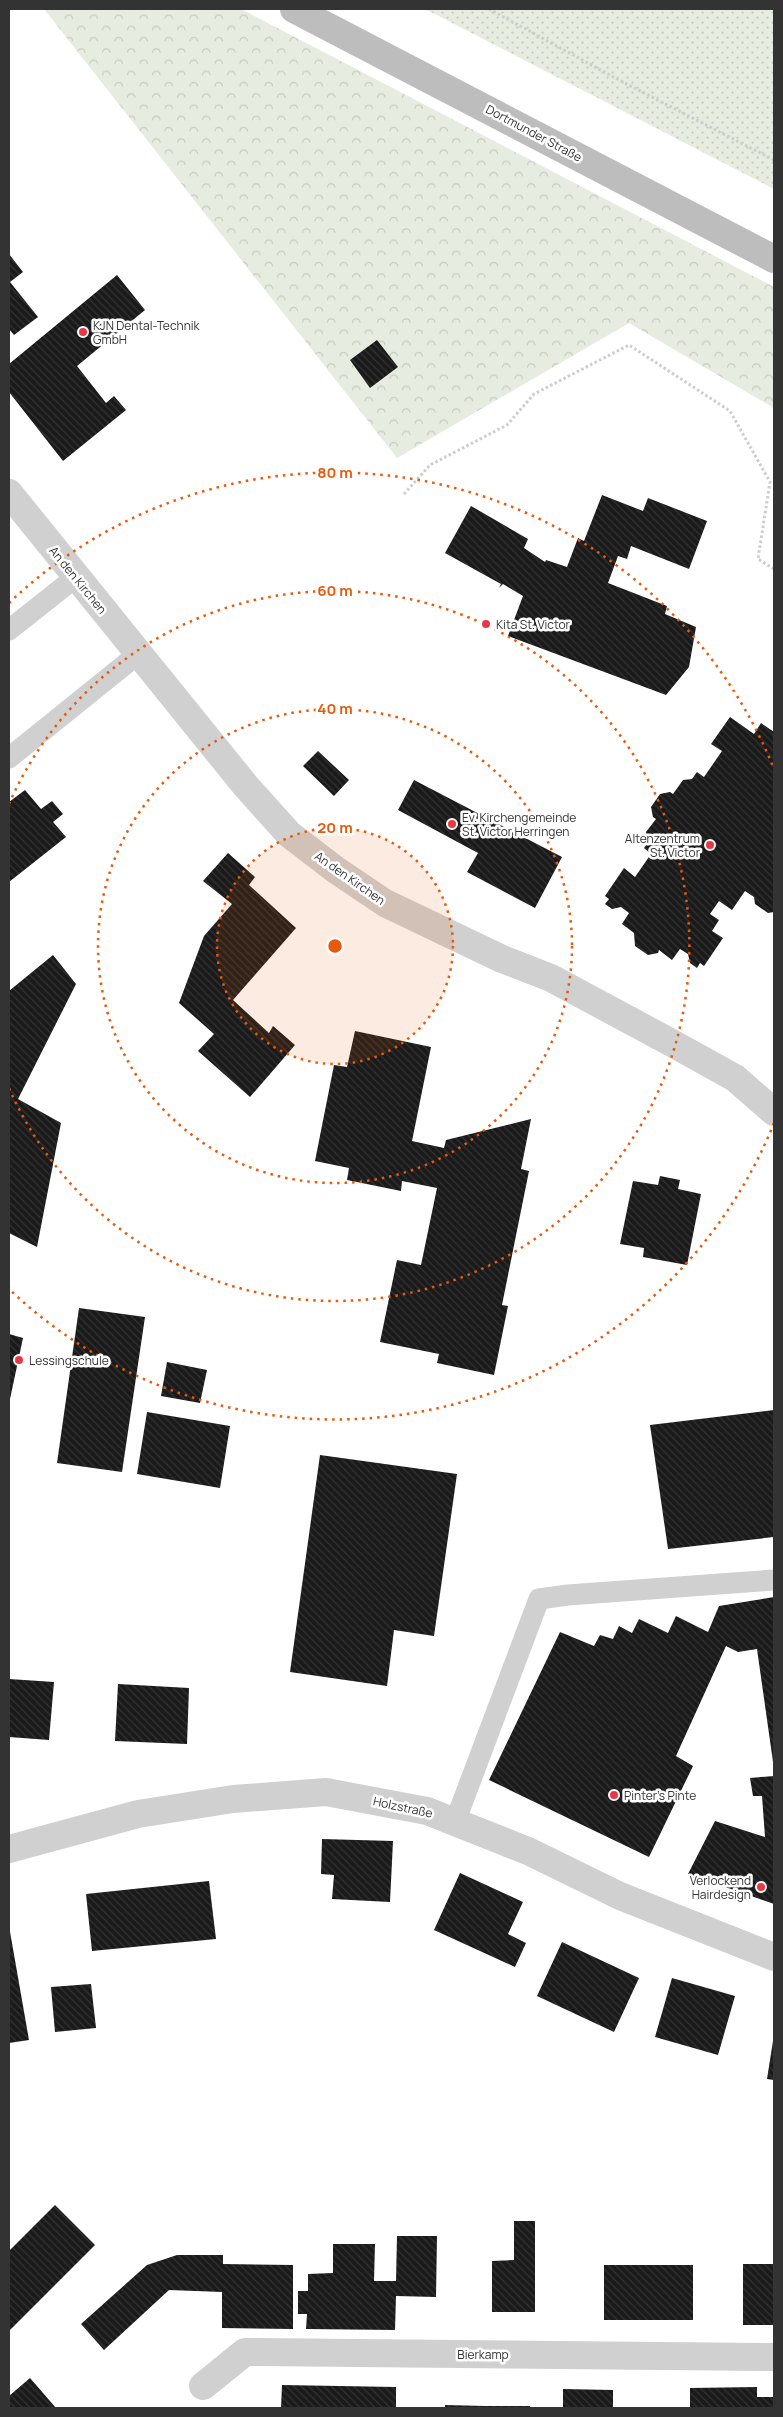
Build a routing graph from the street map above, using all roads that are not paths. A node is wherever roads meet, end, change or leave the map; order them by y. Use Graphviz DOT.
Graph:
graph roads {
  1 [pos="294,9"];
  2 [pos="774,259"];
  3 [pos="9,493"];
  4 [pos="76,577"];
  5 [pos="9,630"];
  6 [pos="138,654"];
  7 [pos="9,758"];
  8 [pos="774,1112"];
  9 [pos="774,1580"];
  10 [pos="455,1822"];
  11 [pos="9,1849"];
  12 [pos="774,1957"];
  13 [pos="774,2356"];
  14 [pos="203,2386"];
  1 -- 2 [label="main road, Dortmunder Straße"];
  3 -- 4 [label="street, An den Kirchen"];
  4 -- 5 [label="lane"];
  4 -- 6 [label="street, An den Kirchen"];
  6 -- 7 [label="lane"];
  6 -- 8 [label="street, An den Kirchen"];
  9 -- 10 [label="lane"];
  10 -- 11 [label="street, Holzstraße"];
  10 -- 12 [label="street, Holzstraße"];
  13 -- 14 [label="street, Bierkamp"];
}
